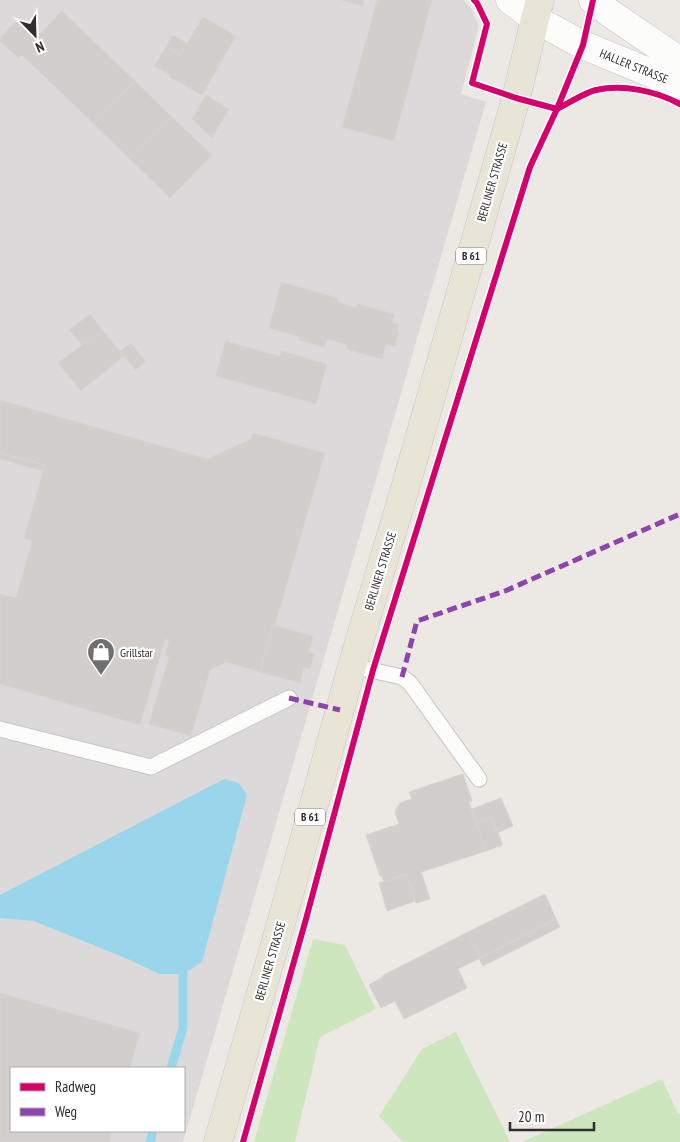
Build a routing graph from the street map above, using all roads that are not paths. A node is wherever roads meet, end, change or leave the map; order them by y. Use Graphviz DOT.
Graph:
graph roads {
  1 [pos="510,0"];
  2 [pos="593,0"];
  3 [pos="538,10"];
  4 [pos="680,61"];
  5 [pos="680,85"];
  6 [pos="352,666"];
  7 [pos="289,698"];
  8 [pos="0,729"];
  9 [pos="479,779"];
  10 [pos="218,1142"];
  1 -- 3 [label="street, HALLER STRASSE"];
  2 -- 4 [label="street, HALLER STRASSE"];
  3 -- 5 [label="street, HALLER STRASSE"];
  3 -- 6 [label="main road, BERLINER STRASSE / B 61"];
  6 -- 9 [label="lane"];
  6 -- 10 [label="main road, BERLINER STRASSE / B 61"];
  7 -- 8 [label="lane"];
}
